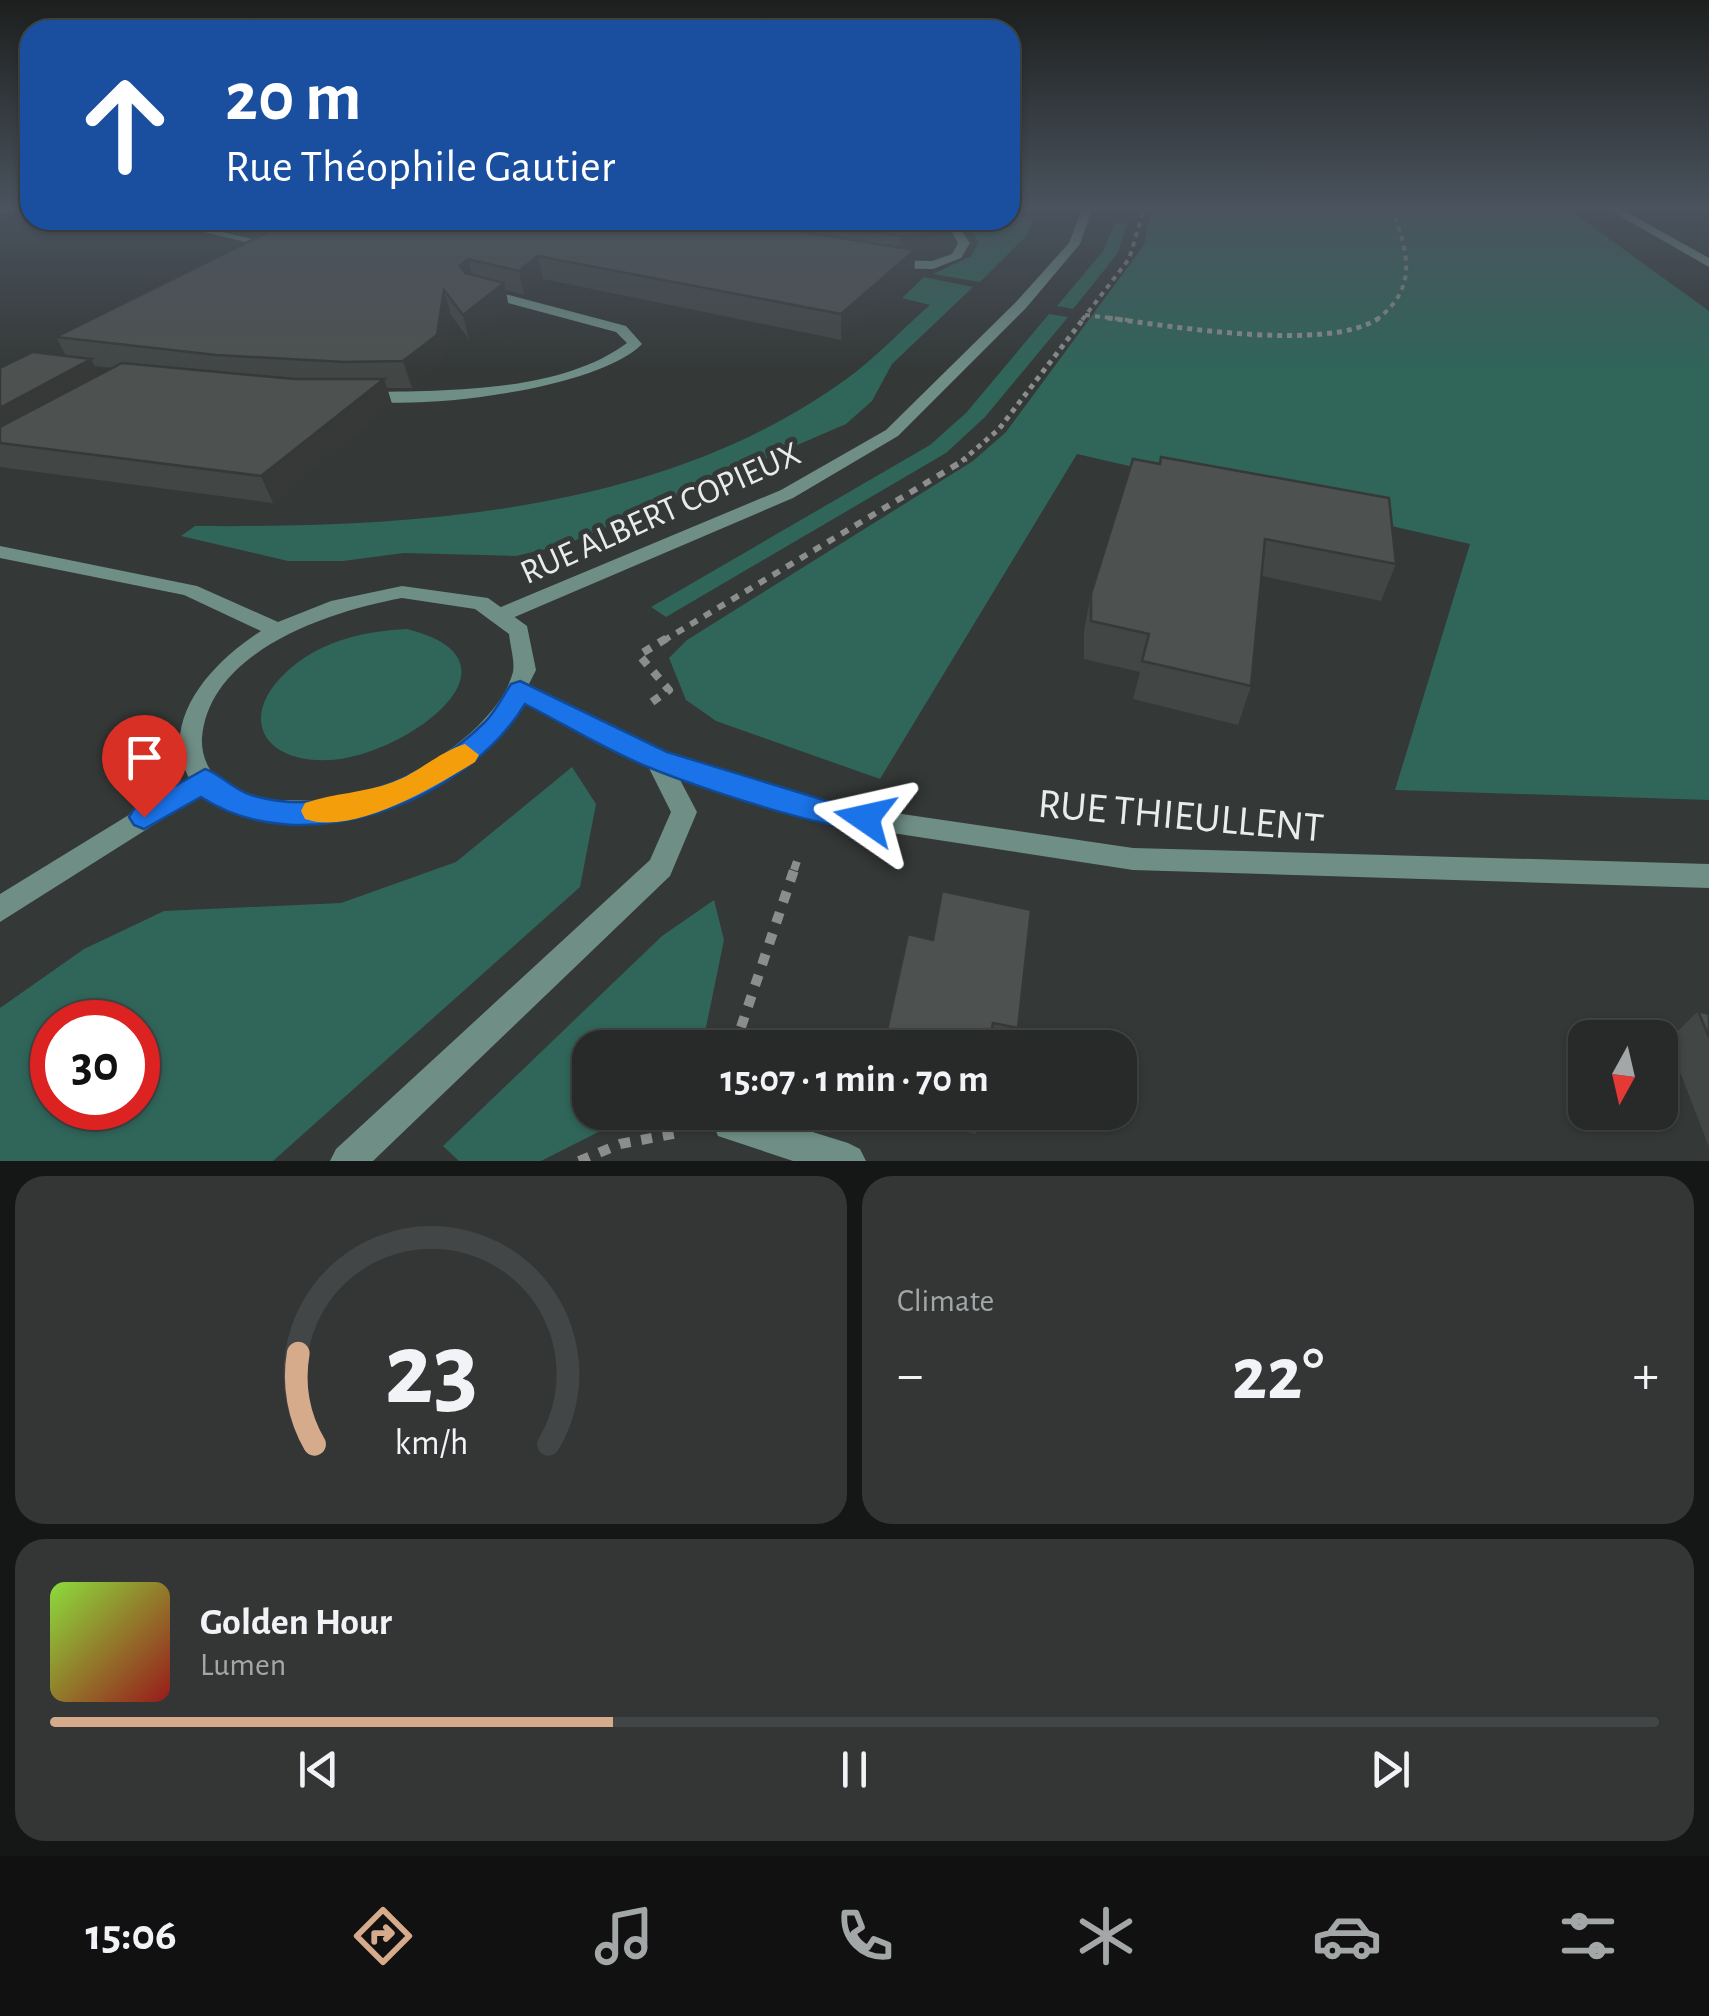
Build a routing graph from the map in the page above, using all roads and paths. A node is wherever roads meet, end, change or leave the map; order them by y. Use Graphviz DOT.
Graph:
graph roads {
  1 [pos="896,263"];
  2 [pos="940,263"];
  3 [pos="1057,263"];
  4 [pos="1407,263"];
  5 [pos="476,290"];
  6 [pos="1086,316"];
  7 [pos="351,397"];
  8 [pos="0,552"];
  9 [pos="503,614"];
  10 [pos="278,630"];
  11 [pos="520,690"];
  12 [pos="657,760"];
  13 [pos="205,780"];
  14 [pos="816,809"];
  15 [pos="1709,876"];
  16 [pos="0,909"];
  17 [pos="740,1030"];
  18 [pos="697,1130"];
  19 [pos="749,1130"];
  20 [pos="348,1161"];
  21 [pos="579,1161"];
  22 [pos="848,1161"];
  1 -- 2 [label="street"];
  3 -- 9 [label="street, RUE ALBERT COPIEUX"];
  4 -- 6 [label="path"];
  5 -- 7 [label="street"];
  8 -- 10 [label="street"];
  9 -- 10 [label="street"];
  9 -- 11 [label="street"];
  10 -- 13 [label="street"];
  11 -- 12 [label="street, RUE THIEULLENT"];
  11 -- 13 [label="street"];
  12 -- 14 [label="street, RUE THIEULLENT"];
  12 -- 20 [label="street"];
  13 -- 16 [label="street"];
  14 -- 15 [label="street, RUE THIEULLENT"];
  14 -- 17 [label="path"];
  18 -- 21 [label="path"];
  19 -- 22 [label="street"];
}
